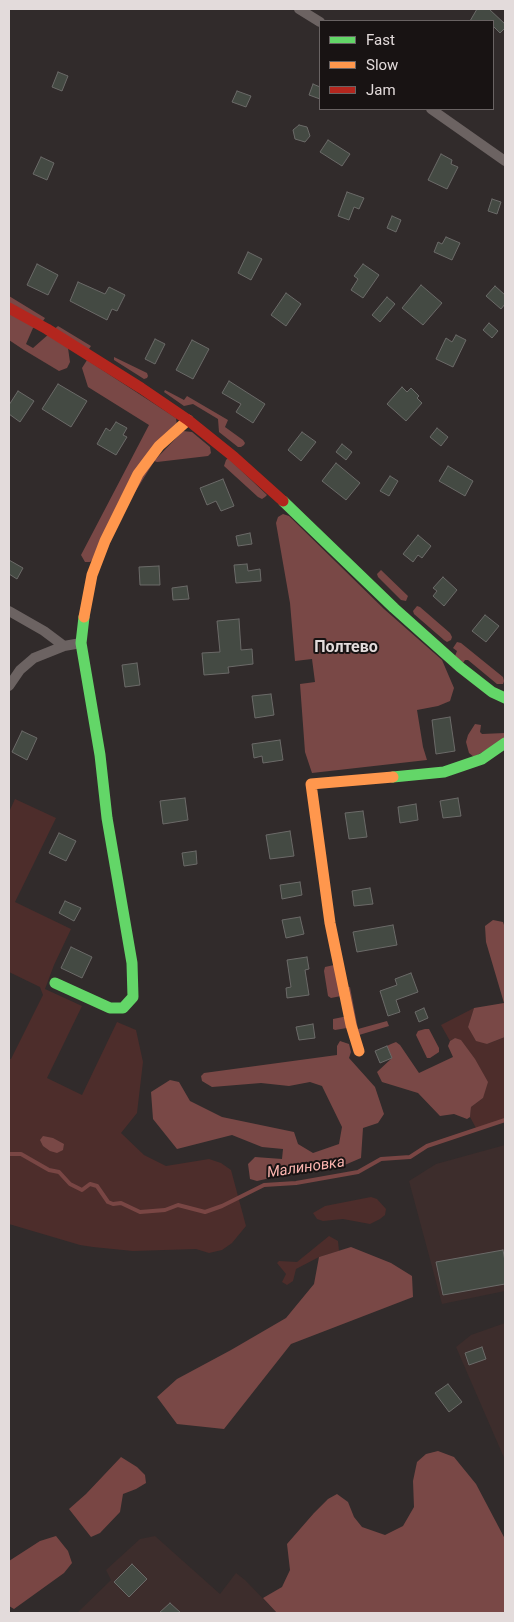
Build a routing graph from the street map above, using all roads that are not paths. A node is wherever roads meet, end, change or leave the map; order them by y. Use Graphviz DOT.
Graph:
graph roads {
  1 [pos="299,9"];
  2 [pos="319,21"];
  3 [pos="432,110"];
  4 [pos="505,161"];
  5 [pos="9,308"];
  6 [pos="188,420"];
  7 [pos="9,611"];
  8 [pos="81,643"];
  9 [pos="64,646"];
  10 [pos="9,686"];
  11 [pos="505,698"];
  12 [pos="505,743"];
  13 [pos="54,983"];
  14 [pos="359,1051"];
  1 -- 2 [label="street"];
  3 -- 4 [label="street"];
  5 -- 6 [label="street"];
  6 -- 8 [label="street"];
  6 -- 11 [label="street"];
  7 -- 9 [label="street"];
  8 -- 9 [label="street"];
  8 -- 13 [label="street"];
  9 -- 10 [label="street"];
  12 -- 14 [label="street"];
}
